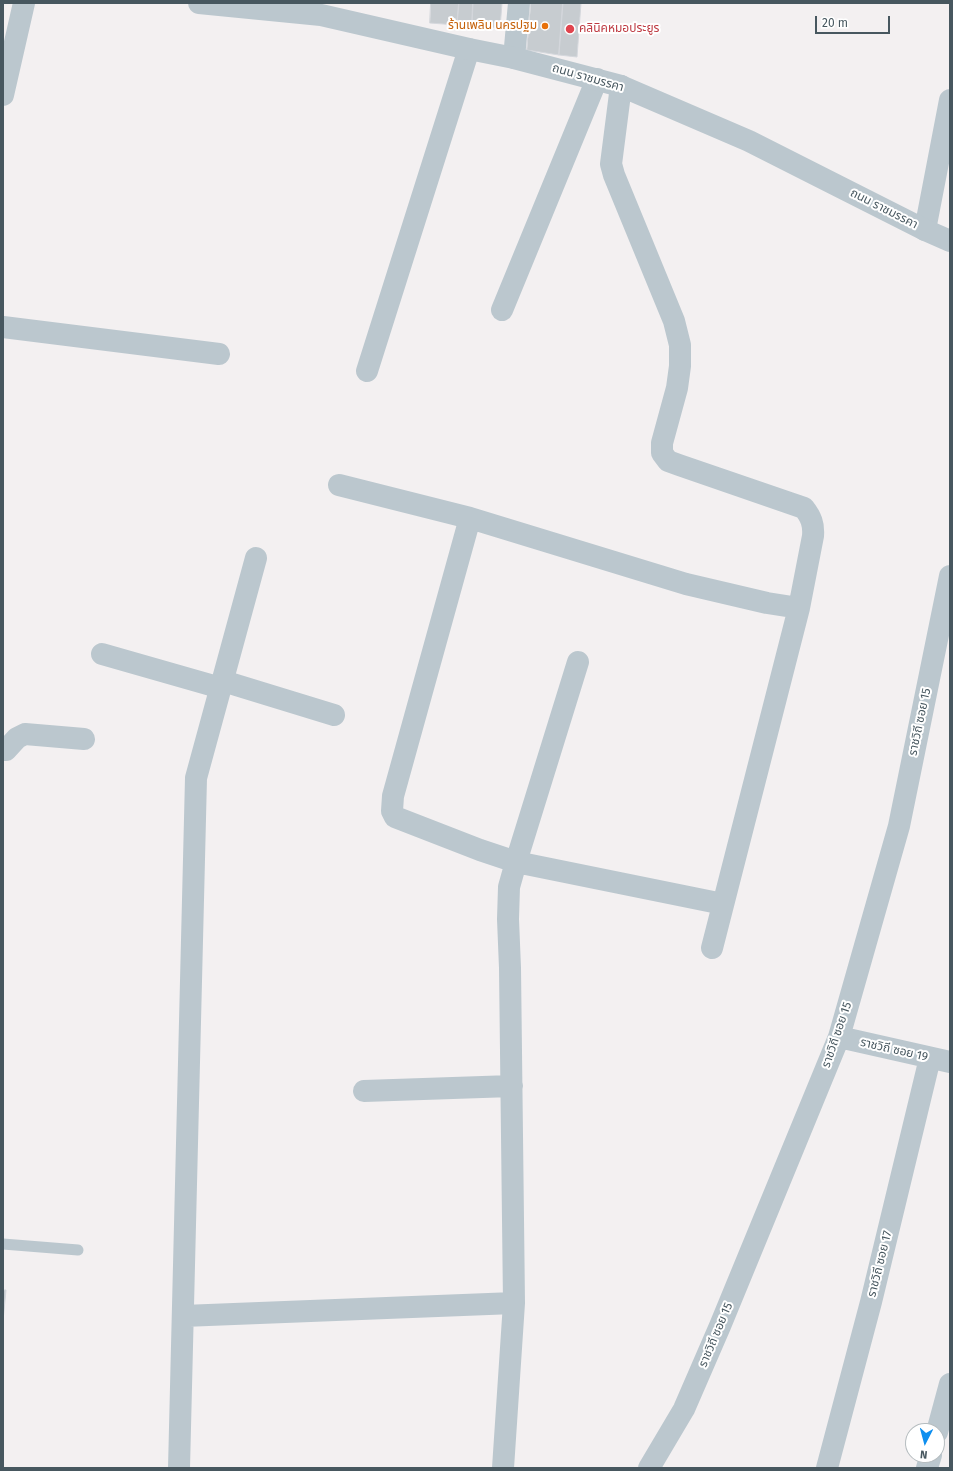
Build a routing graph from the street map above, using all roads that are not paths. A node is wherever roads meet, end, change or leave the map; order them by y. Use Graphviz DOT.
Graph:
graph roads {
  1 [pos="24,3"];
  2 [pos="199,3"];
  3 [pos="519,3"];
  4 [pos="321,9"];
  5 [pos="469,49"];
  6 [pos="514,58"];
  7 [pos="597,79"];
  8 [pos="622,86"];
  9 [pos="3,95"];
  10 [pos="950,100"];
  11 [pos="925,230"];
  12 [pos="950,241"];
  13 [pos="502,310"];
  14 [pos="3,327"];
  15 [pos="219,354"];
  16 [pos="367,371"];
  17 [pos="339,485"];
  18 [pos="470,518"];
  19 [pos="256,558"];
  20 [pos="950,576"];
  21 [pos="799,608"];
  22 [pos="102,654"];
  23 [pos="578,662"];
  24 [pos="222,685"];
  25 [pos="334,715"];
  26 [pos="84,739"];
  27 [pos="3,750"];
  28 [pos="516,862"];
  29 [pos="723,904"];
  30 [pos="712,948"];
  31 [pos="839,1037"];
  32 [pos="940,1060"];
  33 [pos="512,1086"];
  34 [pos="364,1091"];
  35 [pos="3,1244"];
  36 [pos="78,1250"];
  37 [pos="514,1303"];
  38 [pos="183,1316"];
  39 [pos="950,1384"];
  40 [pos="939,1423"];
  41 [pos="179,1468"];
  42 [pos="503,1468"];
  43 [pos="649,1468"];
  44 [pos="827,1468"];
  1 -- 9 [label="street"];
  2 -- 4 [label="street, ถนน ราชมรรคา"];
  3 -- 6 [label="street"];
  4 -- 5 [label="street, ถนน ราชมรรคา"];
  5 -- 6 [label="street, ถนน ราชมรรคา"];
  5 -- 16 [label="street"];
  6 -- 7 [label="street, ถนน ราชมรรคา"];
  7 -- 8 [label="street, ถนน ราชมรรคา"];
  7 -- 13 [label="street"];
  8 -- 11 [label="street, ถนน ราชมรรคา"];
  8 -- 21 [label="street"];
  10 -- 11 [label="street"];
  11 -- 12 [label="street, ถนน ราชมรรคา"];
  14 -- 15 [label="street"];
  17 -- 18 [label="street"];
  18 -- 21 [label="street"];
  18 -- 28 [label="street"];
  19 -- 24 [label="street"];
  20 -- 31 [label="street, ราชวิถี ซอย 15"];
  21 -- 29 [label="street"];
  22 -- 24 [label="street"];
  23 -- 28 [label="street"];
  24 -- 25 [label="street"];
  24 -- 38 [label="street"];
  26 -- 27 [label="street"];
  28 -- 29 [label="street"];
  28 -- 33 [label="street"];
  29 -- 30 [label="street"];
  31 -- 32 [label="street, ราชวิถี ซอย 19"];
  31 -- 43 [label="street, ราชวิถี ซอย 15"];
  32 -- 44 [label="street, ราชวิถี ซอย 17"];
  33 -- 34 [label="street"];
  33 -- 37 [label="street"];
  35 -- 36 [label="lane"];
  37 -- 38 [label="street"];
  37 -- 42 [label="street"];
  38 -- 41 [label="street"];
  39 -- 40 [label="street"];
}
